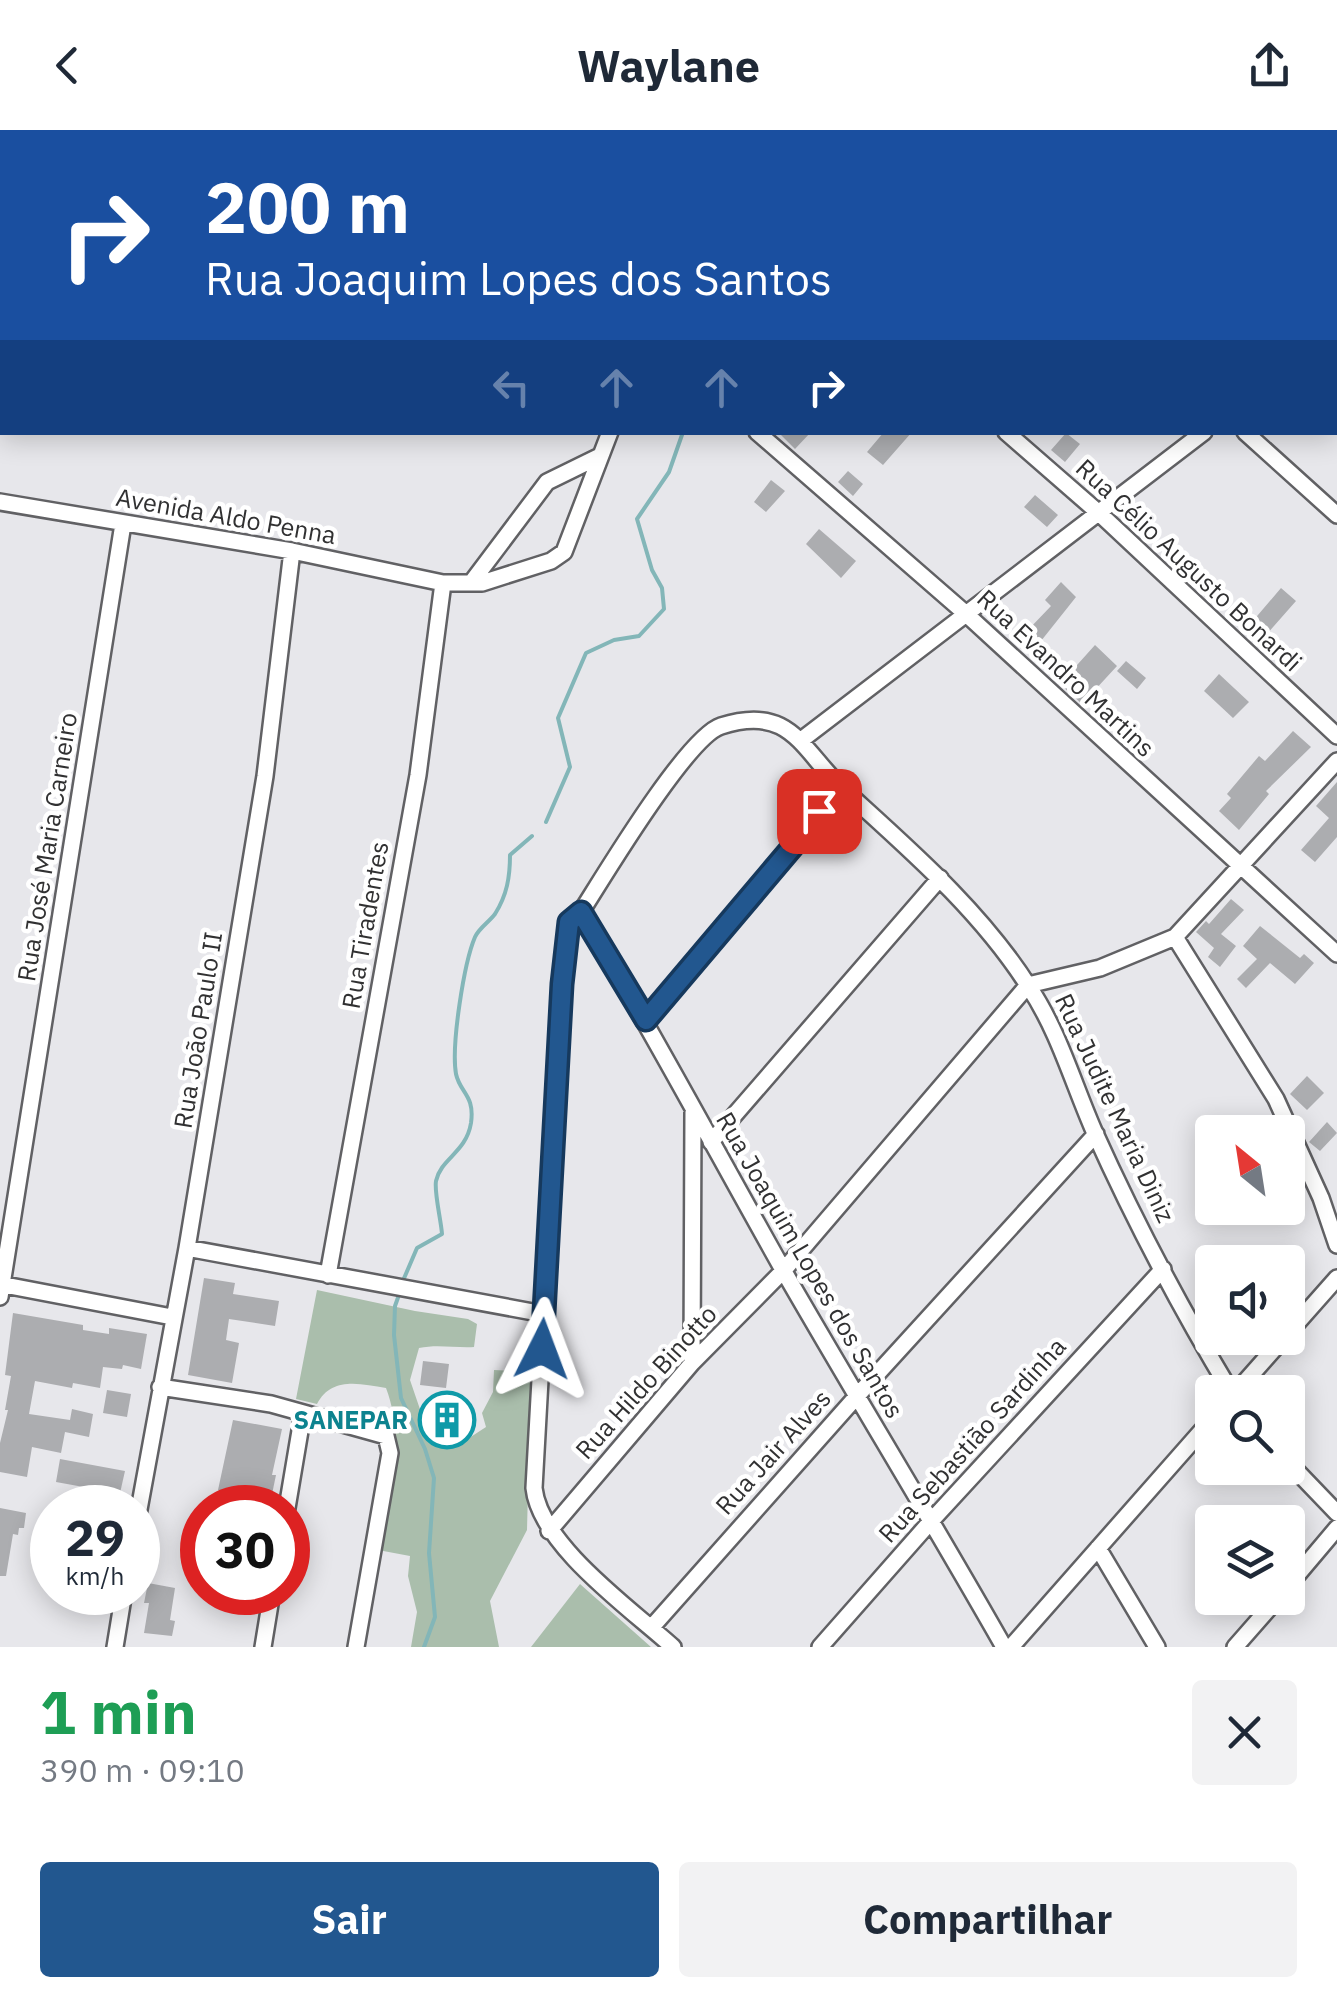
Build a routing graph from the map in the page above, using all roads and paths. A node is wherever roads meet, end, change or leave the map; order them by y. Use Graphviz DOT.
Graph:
graph roads {
  1 [pos="609,435"];
  2 [pos="760,435"];
  3 [pos="1009,435"];
  4 [pos="1200,435"];
  5 [pos="1248,435"];
  6 [pos="598,457"];
  7 [pos="0,502"];
  8 [pos="1100,514"];
  9 [pos="1337,515"];
  10 [pos="123,524"];
  11 [pos="292,551"];
  12 [pos="443,583"];
  13 [pos="471,583"];
  14 [pos="965,613"];
  15 [pos="1337,736"];
  16 [pos="800,740"];
  17 [pos="1337,761"];
  18 [pos="837,783"];
  19 [pos="1240,867"];
  20 [pos="940,878"];
  21 [pos="577,913"];
  22 [pos="1175,937"];
  23 [pos="1337,954"];
  24 [pos="1028,985"];
  25 [pos="646,1020"];
  26 [pos="693,1112"];
  27 [pos="1096,1134"];
  28 [pos="711,1142"];
  29 [pos="1337,1245"];
  30 [pos="187,1248"];
  31 [pos="1164,1269"];
  32 [pos="784,1270"];
  33 [pos="328,1275"];
  34 [pos="1337,1278"];
  35 [pos="1,1289"];
  36 [pos="544,1314"];
  37 [pos="172,1317"];
  38 [pos="692,1363"];
  39 [pos="1223,1375"];
  40 [pos="1250,1375"];
  41 [pos="160,1387"];
  42 [pos="857,1396"];
  43 [pos="304,1413"];
  44 [pos="1195,1437"];
  45 [pos="1305,1480"];
  46 [pos="143,1485"];
  47 [pos="291,1485"];
  48 [pos="1337,1513"];
  49 [pos="932,1520"];
  50 [pos="1337,1528"];
  51 [pos="549,1531"];
  52 [pos="1098,1548"];
  53 [pos="1305,1566"];
  54 [pos="120,1615"];
  55 [pos="268,1615"];
  56 [pos="1263,1615"];
  57 [pos="651,1628"];
  58 [pos="114,1647"];
  59 [pos="263,1647"];
  60 [pos="356,1647"];
  61 [pos="673,1647"];
  62 [pos="820,1647"];
  63 [pos="1007,1647"];
  64 [pos="1157,1647"];
  65 [pos="1235,1647"];
  1 -- 6 [label="street"];
  2 -- 14 [label="street, Rua Evandro Martins"];
  3 -- 8 [label="street, Rua Célio Augusto Bonardi"];
  4 -- 8 [label="street"];
  5 -- 9 [label="street"];
  6 -- 13 [label="street"];
  6 -- 13 [label="street, Avenida Aldo Penna"];
  7 -- 10 [label="street, Avenida Aldo Penna"];
  8 -- 14 [label="street"];
  8 -- 15 [label="street, Rua Célio Augusto Bonardi"];
  10 -- 11 [label="street, Avenida Aldo Penna"];
  10 -- 35 [label="street, Rua José Maria Carneiro"];
  11 -- 12 [label="street, Avenida Aldo Penna"];
  11 -- 30 [label="street, Rua João Paulo II"];
  12 -- 13 [label="street, Avenida Aldo Penna"];
  12 -- 33 [label="street, Rua Tiradentes"];
  14 -- 16 [label="street"];
  14 -- 19 [label="street, Rua Evandro Martins"];
  16 -- 18 [label="street, Rua Judite Maria Diniz"];
  16 -- 21 [label="street, Rua Judite Maria Diniz"];
  17 -- 19 [label="street"];
  18 -- 20 [label="street, Rua Judite Maria Diniz"];
  18 -- 25 [label="street"];
  19 -- 22 [label="street"];
  19 -- 23 [label="street, Rua Evandro Martins"];
  20 -- 24 [label="street, Rua Judite Maria Diniz"];
  20 -- 28 [label="street"];
  21 -- 25 [label="street, Rua Joaquim Lopes dos Santos"];
  21 -- 36 [label="street"];
  22 -- 24 [label="street"];
  22 -- 29 [label="street"];
  24 -- 27 [label="street, Rua Judite Maria Diniz"];
  24 -- 32 [label="street, Rua Hildo Binotto"];
  25 -- 26 [label="street, Rua Joaquim Lopes dos Santos"];
  26 -- 28 [label="street, Rua Joaquim Lopes dos Santos"];
  26 -- 38 [label="street"];
  27 -- 31 [label="street, Rua Judite Maria Diniz"];
  27 -- 42 [label="street, Rua Jair Alves"];
  28 -- 32 [label="street, Rua Joaquim Lopes dos Santos"];
  30 -- 33 [label="street"];
  30 -- 37 [label="street, Rua João Paulo II"];
  31 -- 39 [label="street, Rua Judite Maria Diniz"];
  31 -- 49 [label="street, Rua Sebastião Sardinha"];
  32 -- 38 [label="street, Rua Hildo Binotto"];
  32 -- 42 [label="street, Rua Joaquim Lopes dos Santos"];
  33 -- 36 [label="street"];
  34 -- 40 [label="street"];
  35 -- 37 [label="street"];
  36 -- 51 [label="street"];
  37 -- 41 [label="street, Rua João Paulo II"];
  38 -- 51 [label="street, Rua Hildo Binotto"];
  41 -- 43 [label="street"];
  41 -- 46 [label="street, Rua João Paulo II"];
  42 -- 49 [label="street, Rua Joaquim Lopes dos Santos"];
  42 -- 57 [label="street, Rua Jair Alves"];
  43 -- 47 [label="street"];
  43 -- 60 [label="street"];
  44 -- 52 [label="street"];
  45 -- 48 [label="street"];
  49 -- 62 [label="street, Rua Sebastião Sardinha"];
  49 -- 63 [label="street, Rua Joaquim Lopes dos Santos"];
  50 -- 53 [label="street"];
  51 -- 57 [label="street"];
  52 -- 63 [label="street"];
  52 -- 64 [label="street"];
  54 -- 58 [label="street"];
  55 -- 59 [label="street"];
  56 -- 65 [label="street"];
  57 -- 61 [label="street"];
}
